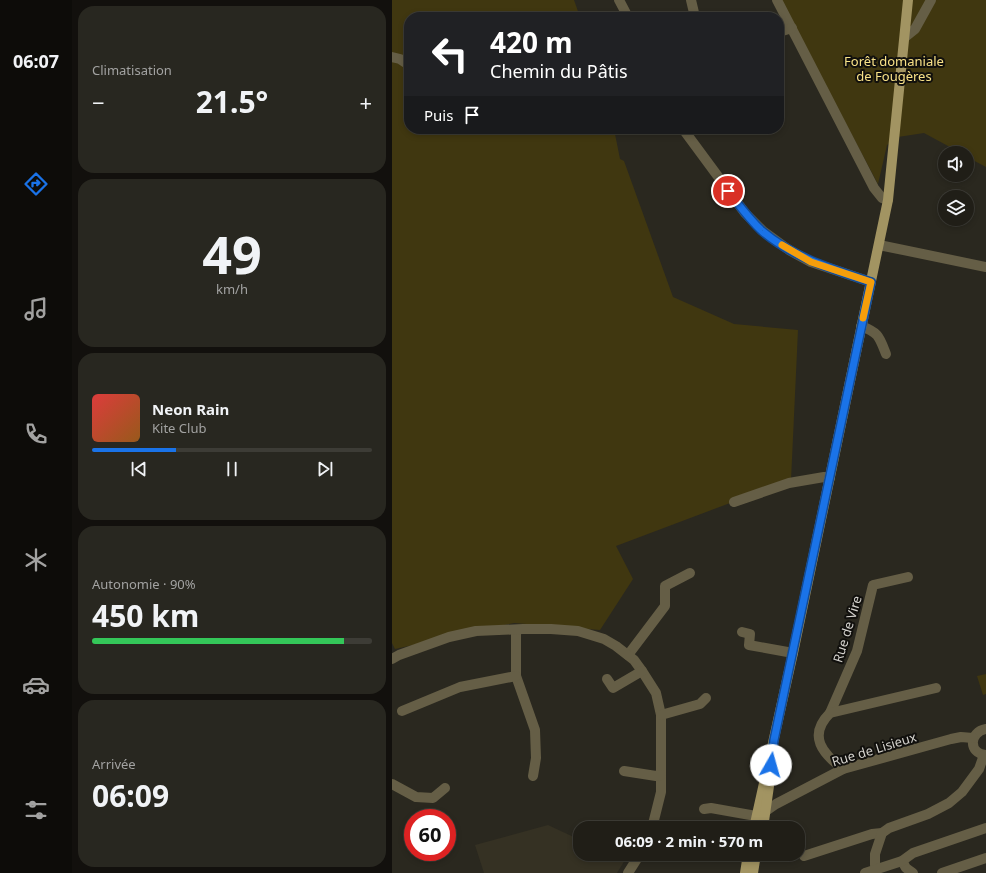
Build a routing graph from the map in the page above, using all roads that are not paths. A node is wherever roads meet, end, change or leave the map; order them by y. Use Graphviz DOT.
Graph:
graph roads {
  1 [pos="618,0"];
  2 [pos="691,0"];
  3 [pos="776,0"];
  4 [pos="908,0"];
  5 [pos="932,0"];
  6 [pos="625,12"];
  7 [pos="694,12"];
  8 [pos="783,12"];
  9 [pos="784,14"];
  10 [pos="792,28"];
  11 [pos="784,30"];
  12 [pos="905,37"];
  13 [pos="392,57"];
  14 [pos="404,62"];
  15 [pos="687,134"];
  16 [pos="888,200"];
  17 [pos="879,245"];
  18 [pos="986,267"];
  19 [pos="871,282"];
  20 [pos="861,326"];
  21 [pos="886,354"];
  22 [pos="830,478"];
  23 [pos="734,502"];
  24 [pos="690,573"];
  25 [pos="908,577"];
  26 [pos="516,630"];
  27 [pos="742,632"];
  28 [pos="793,653"];
  29 [pos="628,655"];
  30 [pos="392,659"];
  31 [pos="642,671"];
  32 [pos="516,676"];
  33 [pos="607,679"];
  34 [pos="936,688"];
  35 [pos="706,698"];
  36 [pos="402,711"];
  37 [pos="830,713"];
  38 [pos="661,715"];
  39 [pos="986,729"];
  40 [pos="973,738"];
  41 [pos="985,755"];
  42 [pos="843,769"];
  43 [pos="624,771"];
  44 [pos="533,776"];
  45 [pos="661,776"];
  46 [pos="392,784"];
  47 [pos="445,788"];
  48 [pos="704,809"];
  49 [pos="761,814"];
  50 [pos="654,821"];
  51 [pos="758,821"];
  52 [pos="762,821"];
  53 [pos="986,828"];
  54 [pos="882,833"];
  55 [pos="805,856"];
  56 [pos="986,858"];
  57 [pos="636,861"];
  58 [pos="747,861"];
  59 [pos="755,861"];
  60 [pos="902,861"];
  61 [pos="876,869"];
  62 [pos="628,873"];
  63 [pos="745,873"];
  64 [pos="753,873"];
  65 [pos="865,873"];
  66 [pos="913,873"];
  67 [pos="942,873"];
  1 -- 6 [label="street"];
  2 -- 7 [label="street"];
  3 -- 8 [label="street"];
  4 -- 12 [label="main road"];
  5 -- 12 [label="street"];
  9 -- 10 [label="street"];
  10 -- 11 [label="street"];
  10 -- 16 [label="street"];
  12 -- 16 [label="main road"];
  13 -- 14 [label="street"];
  15 -- 19 [label="street"];
  16 -- 17 [label="main road"];
  17 -- 18 [label="street"];
  17 -- 19 [label="main road"];
  19 -- 20 [label="main road"];
  20 -- 21 [label="street"];
  20 -- 22 [label="main road"];
  22 -- 23 [label="street"];
  22 -- 28 [label="main road"];
  24 -- 29 [label="street"];
  25 -- 37 [label="street, Rue de Vire"];
  26 -- 29 [label="street"];
  26 -- 30 [label="street"];
  26 -- 32 [label="street"];
  27 -- 28 [label="street"];
  28 -- 49 [label="main road"];
  29 -- 31 [label="street"];
  31 -- 33 [label="street"];
  31 -- 38 [label="street"];
  32 -- 36 [label="street"];
  32 -- 44 [label="street"];
  34 -- 37 [label="street"];
  35 -- 38 [label="street"];
  37 -- 42 [label="street"];
  38 -- 45 [label="street"];
  39 -- 40 [label="street"];
  40 -- 41 [label="street"];
  40 -- 42 [label="street, Rue de Lisieux"];
  41 -- 54 [label="street"];
  42 -- 49 [label="street, Rue de Lisieux"];
  43 -- 45 [label="street"];
  45 -- 50 [label="street"];
  46 -- 47 [label="street"];
  48 -- 49 [label="street"];
  49 -- 51 [label="main road"];
  49 -- 52 [label="main road"];
  53 -- 60 [label="street"];
  54 -- 55 [label="street"];
  54 -- 61 [label="street"];
  56 -- 67 [label="street"];
  57 -- 62 [label="street"];
  58 -- 63 [label="main road"];
  59 -- 64 [label="main road"];
  60 -- 61 [label="street"];
  60 -- 66 [label="street"];
  61 -- 65 [label="street"];
}
